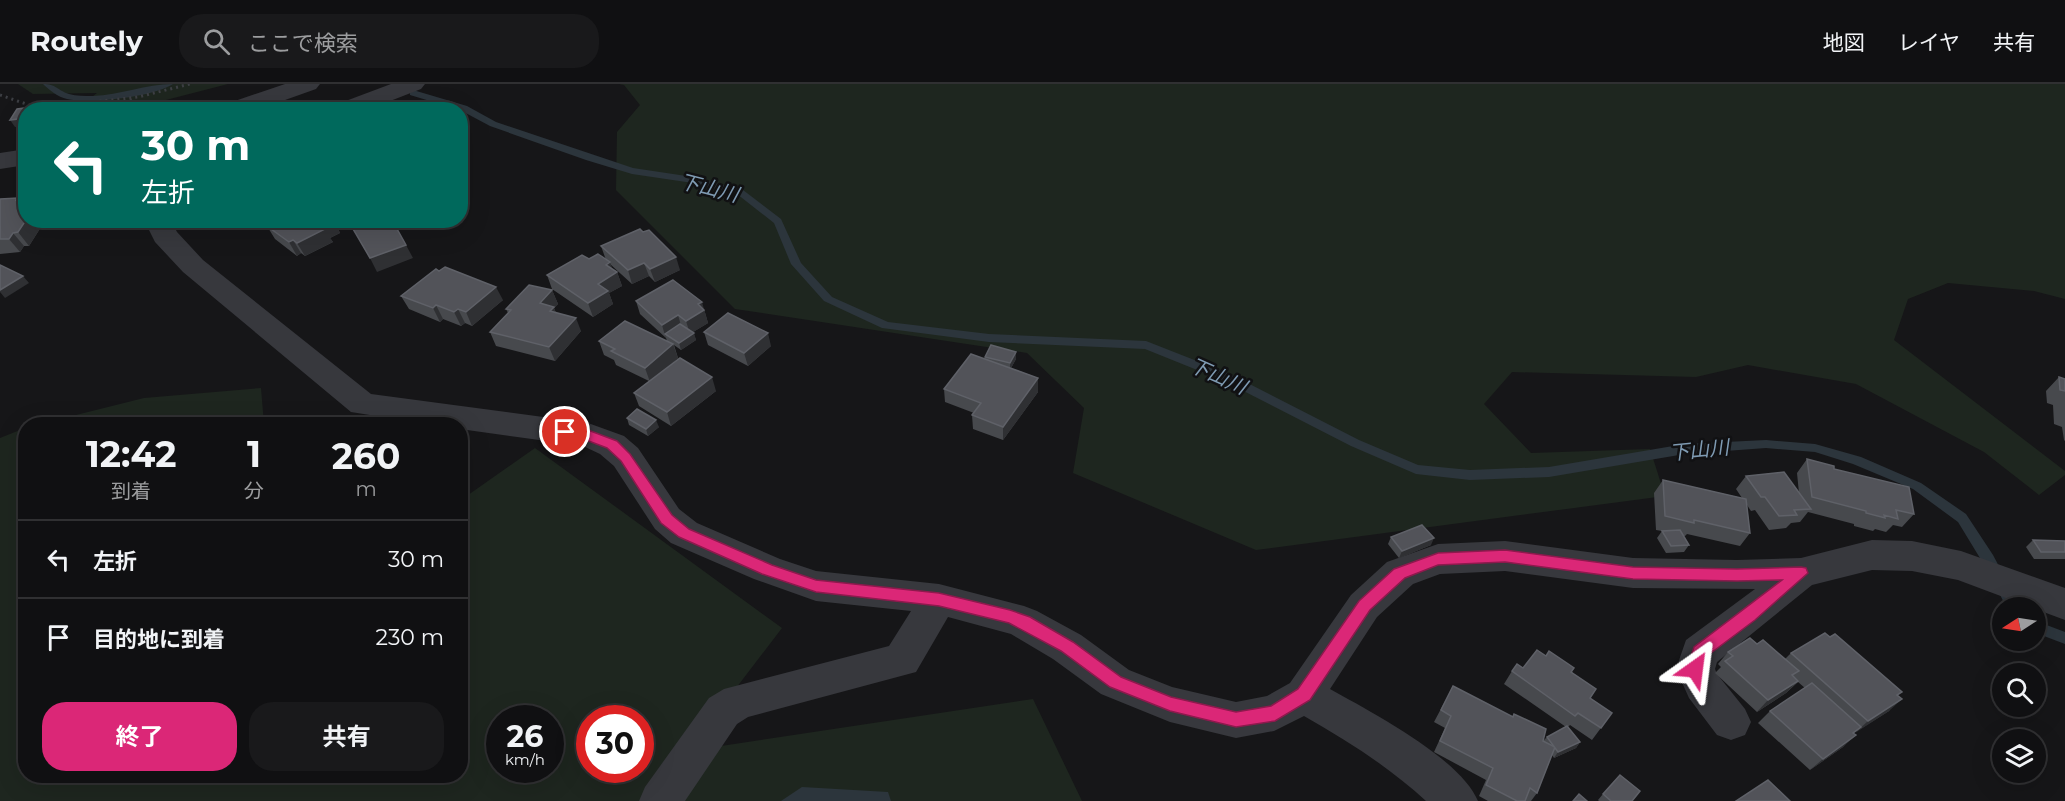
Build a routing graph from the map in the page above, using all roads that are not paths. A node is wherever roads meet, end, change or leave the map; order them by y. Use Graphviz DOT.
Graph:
graph roads {
  1 [pos="308,84"];
  2 [pos="413,84"];
  3 [pos="255,102"];
  4 [pos="365,102"];
  5 [pos="18,158"];
  6 [pos="0,161"];
  7 [pos="18,181"];
  8 [pos="0,184"];
  9 [pos="161,228"];
  10 [pos="457,417"];
  11 [pos="468,419"];
  12 [pos="1801,573"];
  13 [pos="2049,598"];
  14 [pos="939,599"];
  15 [pos="1304,695"];
  16 [pos="1731,722"];
  17 [pos="660,801"];
  18 [pos="1458,801"];
  1 -- 3 [label="street"];
  2 -- 4 [label="street"];
  5 -- 6 [label="street"];
  7 -- 8 [label="street"];
  9 -- 10 [label="street"];
  11 -- 14 [label="street"];
  12 -- 13 [label="street"];
  12 -- 15 [label="street"];
  12 -- 16 [label="street"];
  14 -- 15 [label="street"];
  14 -- 17 [label="street"];
  15 -- 18 [label="street"];
}
